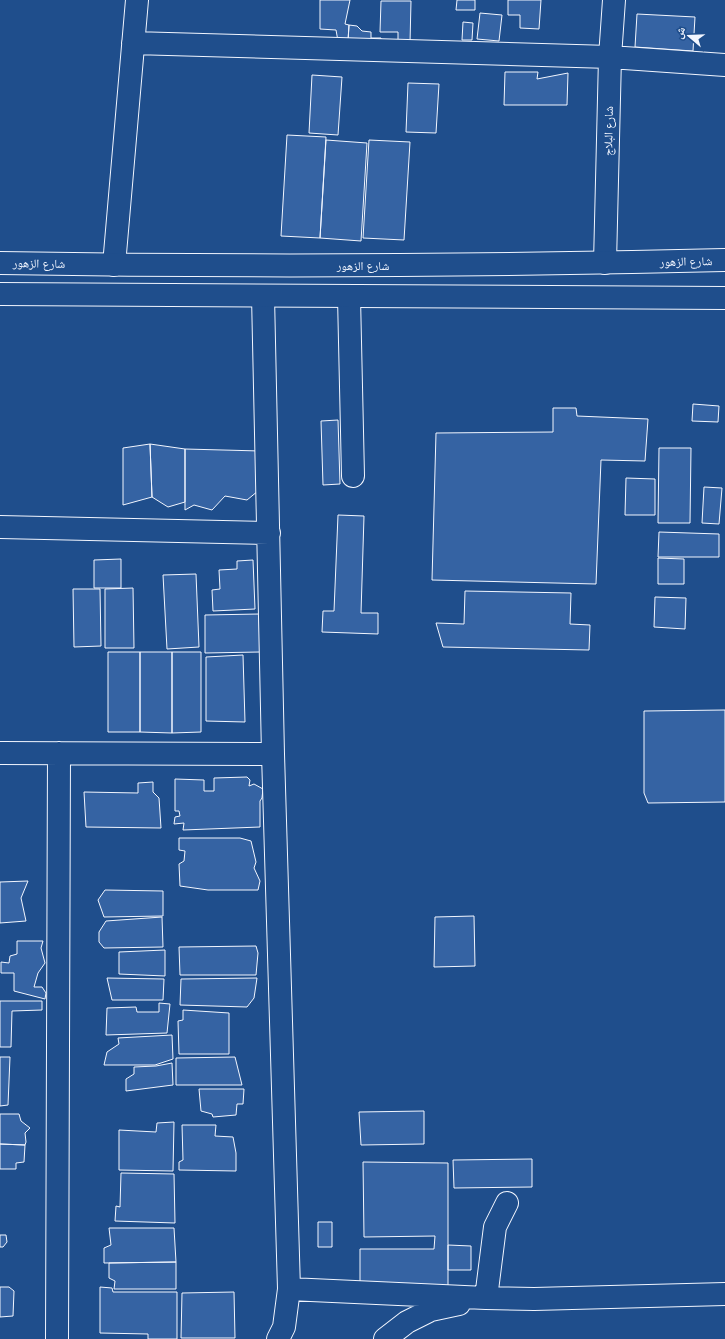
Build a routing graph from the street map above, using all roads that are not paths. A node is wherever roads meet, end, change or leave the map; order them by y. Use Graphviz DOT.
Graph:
graph roads {
  1 [pos="137,0"];
  2 [pos="614,0"];
  3 [pos="133,43"];
  4 [pos="610,57"];
  5 [pos="725,65"];
  6 [pos="725,260"];
  7 [pos="0,263"];
  8 [pos="605,263"];
  9 [pos="114,265"];
  10 [pos="0,294"];
  11 [pos="263,296"];
  12 [pos="349,297"];
  13 [pos="725,298"];
  14 [pos="353,476"];
  15 [pos="0,527"];
  16 [pos="269,533"];
  17 [pos="0,753"];
  18 [pos="59,753"];
  19 [pos="273,754"];
  20 [pos="507,1204"];
  21 [pos="289,1289"];
  22 [pos="725,1294"];
  23 [pos="486,1298"];
  24 [pos="57,1339"];
  25 [pos="278,1339"];
  26 [pos="385,1339"];
  1 -- 3 [label="street"];
  2 -- 4 [label="street, شارع البلاج"];
  3 -- 4 [label="street"];
  3 -- 9 [label="street"];
  4 -- 5 [label="street"];
  4 -- 8 [label="street, شارع البلاج"];
  6 -- 8 [label="street, شارع الزهور"];
  7 -- 9 [label="street, شارع الزهور"];
  8 -- 9 [label="street, شارع الزهور"];
  10 -- 11 [label="street"];
  11 -- 12 [label="street"];
  11 -- 16 [label="street"];
  12 -- 13 [label="street"];
  12 -- 14 [label="street"];
  15 -- 16 [label="street"];
  16 -- 19 [label="street"];
  17 -- 18 [label="street"];
  18 -- 19 [label="street"];
  18 -- 24 [label="street"];
  19 -- 21 [label="street"];
  20 -- 23 [label="street"];
  21 -- 23 [label="street"];
  21 -- 25 [label="street"];
  22 -- 23 [label="street"];
  23 -- 26 [label="street"];
}
